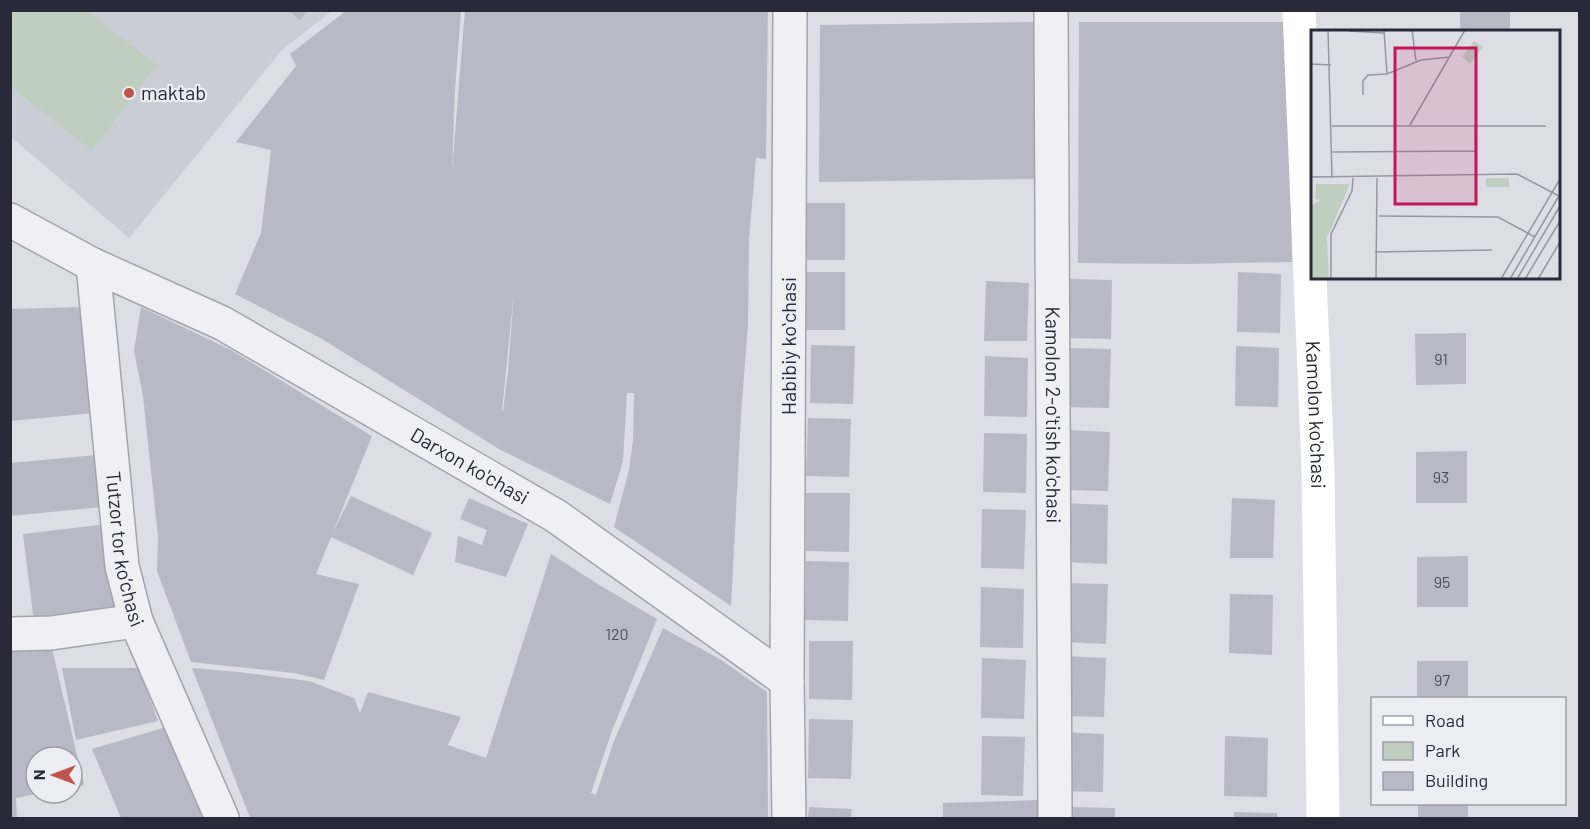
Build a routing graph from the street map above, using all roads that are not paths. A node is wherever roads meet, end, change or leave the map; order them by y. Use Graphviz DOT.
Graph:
graph roads {
  1 [pos="790,10"];
  2 [pos="1051,10"];
  3 [pos="1299,10"];
  4 [pos="10,220"];
  5 [pos="93,265"];
  6 [pos="136,621"];
  7 [pos="10,634"];
  8 [pos="787,681"];
  9 [pos="222,819"];
  10 [pos="789,819"];
  11 [pos="1055,819"];
  12 [pos="1323,819"];
  1 -- 8 [label="street, Habibiy koʻchasi"];
  2 -- 11 [label="street, Kamolon 2-o'tish ko'chasi"];
  3 -- 12 [label="street, Kamolon ko'chasi"];
  4 -- 5 [label="street, Darxon ko'chasi"];
  5 -- 6 [label="street, Tutzor tor ko‘chasi"];
  5 -- 8 [label="street, Darxon ko'chasi"];
  6 -- 7 [label="street"];
  6 -- 9 [label="street, Tutzor tor ko‘chasi"];
  8 -- 10 [label="street"];
}
